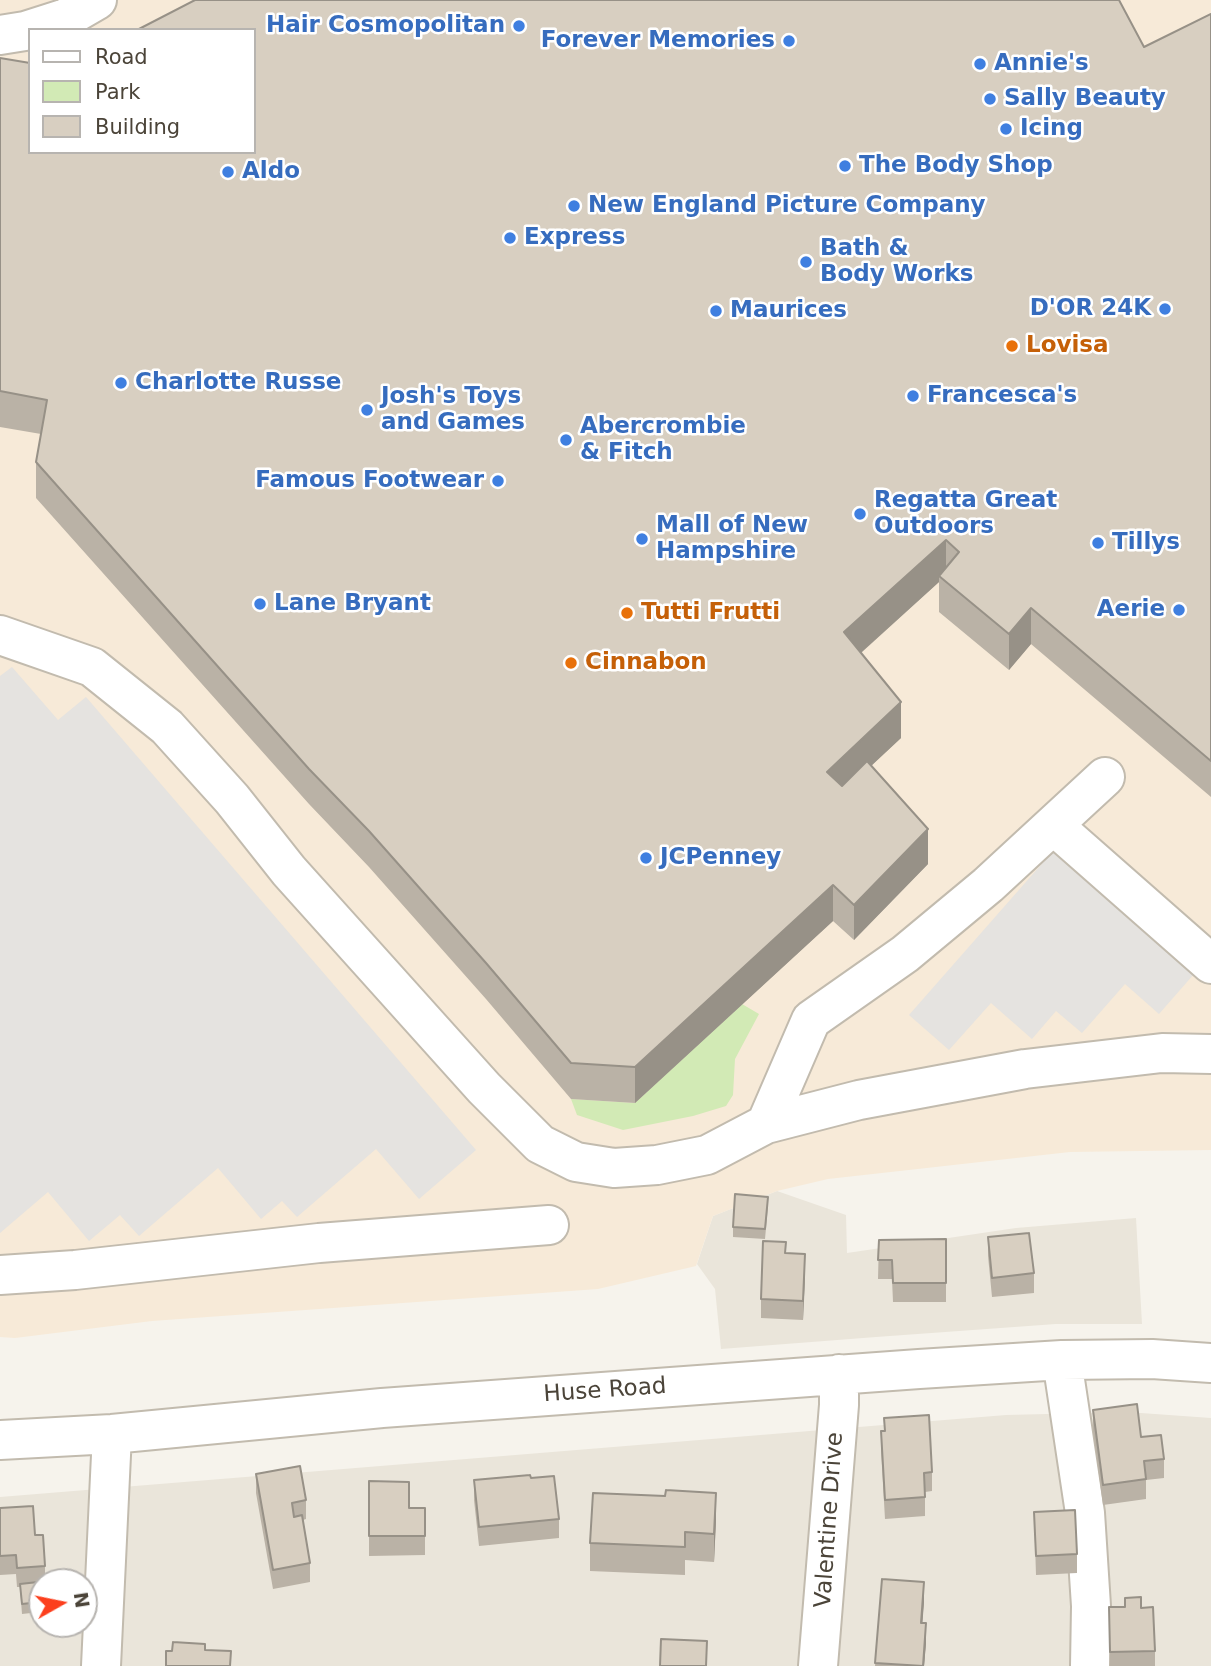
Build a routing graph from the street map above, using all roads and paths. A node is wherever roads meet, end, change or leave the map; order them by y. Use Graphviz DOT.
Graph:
graph roads {
  1 [pos="97,0"];
  2 [pos="32,28"];
  3 [pos="28,29"];
  4 [pos="0,34"];
  5 [pos="0,635"];
  6 [pos="1105,777"];
  7 [pos="1053,825"];
  8 [pos="1211,964"];
  9 [pos="1211,1055"];
  10 [pos="766,1124"];
  11 [pos="549,1225"];
  12 [pos="0,1275"];
  13 [pos="1062,1360"];
  14 [pos="1211,1363"];
  15 [pos="839,1374"];
  16 [pos="112,1434"];
  17 [pos="0,1440"];
  18 [pos="101,1666"];
  19 [pos="818,1666"];
  20 [pos="1090,1666"];
  1 -- 2 [label="street"];
  3 -- 4 [label="street"];
  5 -- 10 [label="street"];
  6 -- 7 [label="street"];
  7 -- 8 [label="street"];
  7 -- 10 [label="street"];
  9 -- 10 [label="street"];
  11 -- 12 [label="street"];
  13 -- 14 [label="street, Huse Road"];
  13 -- 15 [label="street, Huse Road"];
  13 -- 20 [label="street"];
  15 -- 16 [label="street, Huse Road"];
  15 -- 19 [label="street, Valentine Drive"];
  16 -- 17 [label="street, Huse Road"];
  16 -- 18 [label="street"];
}
